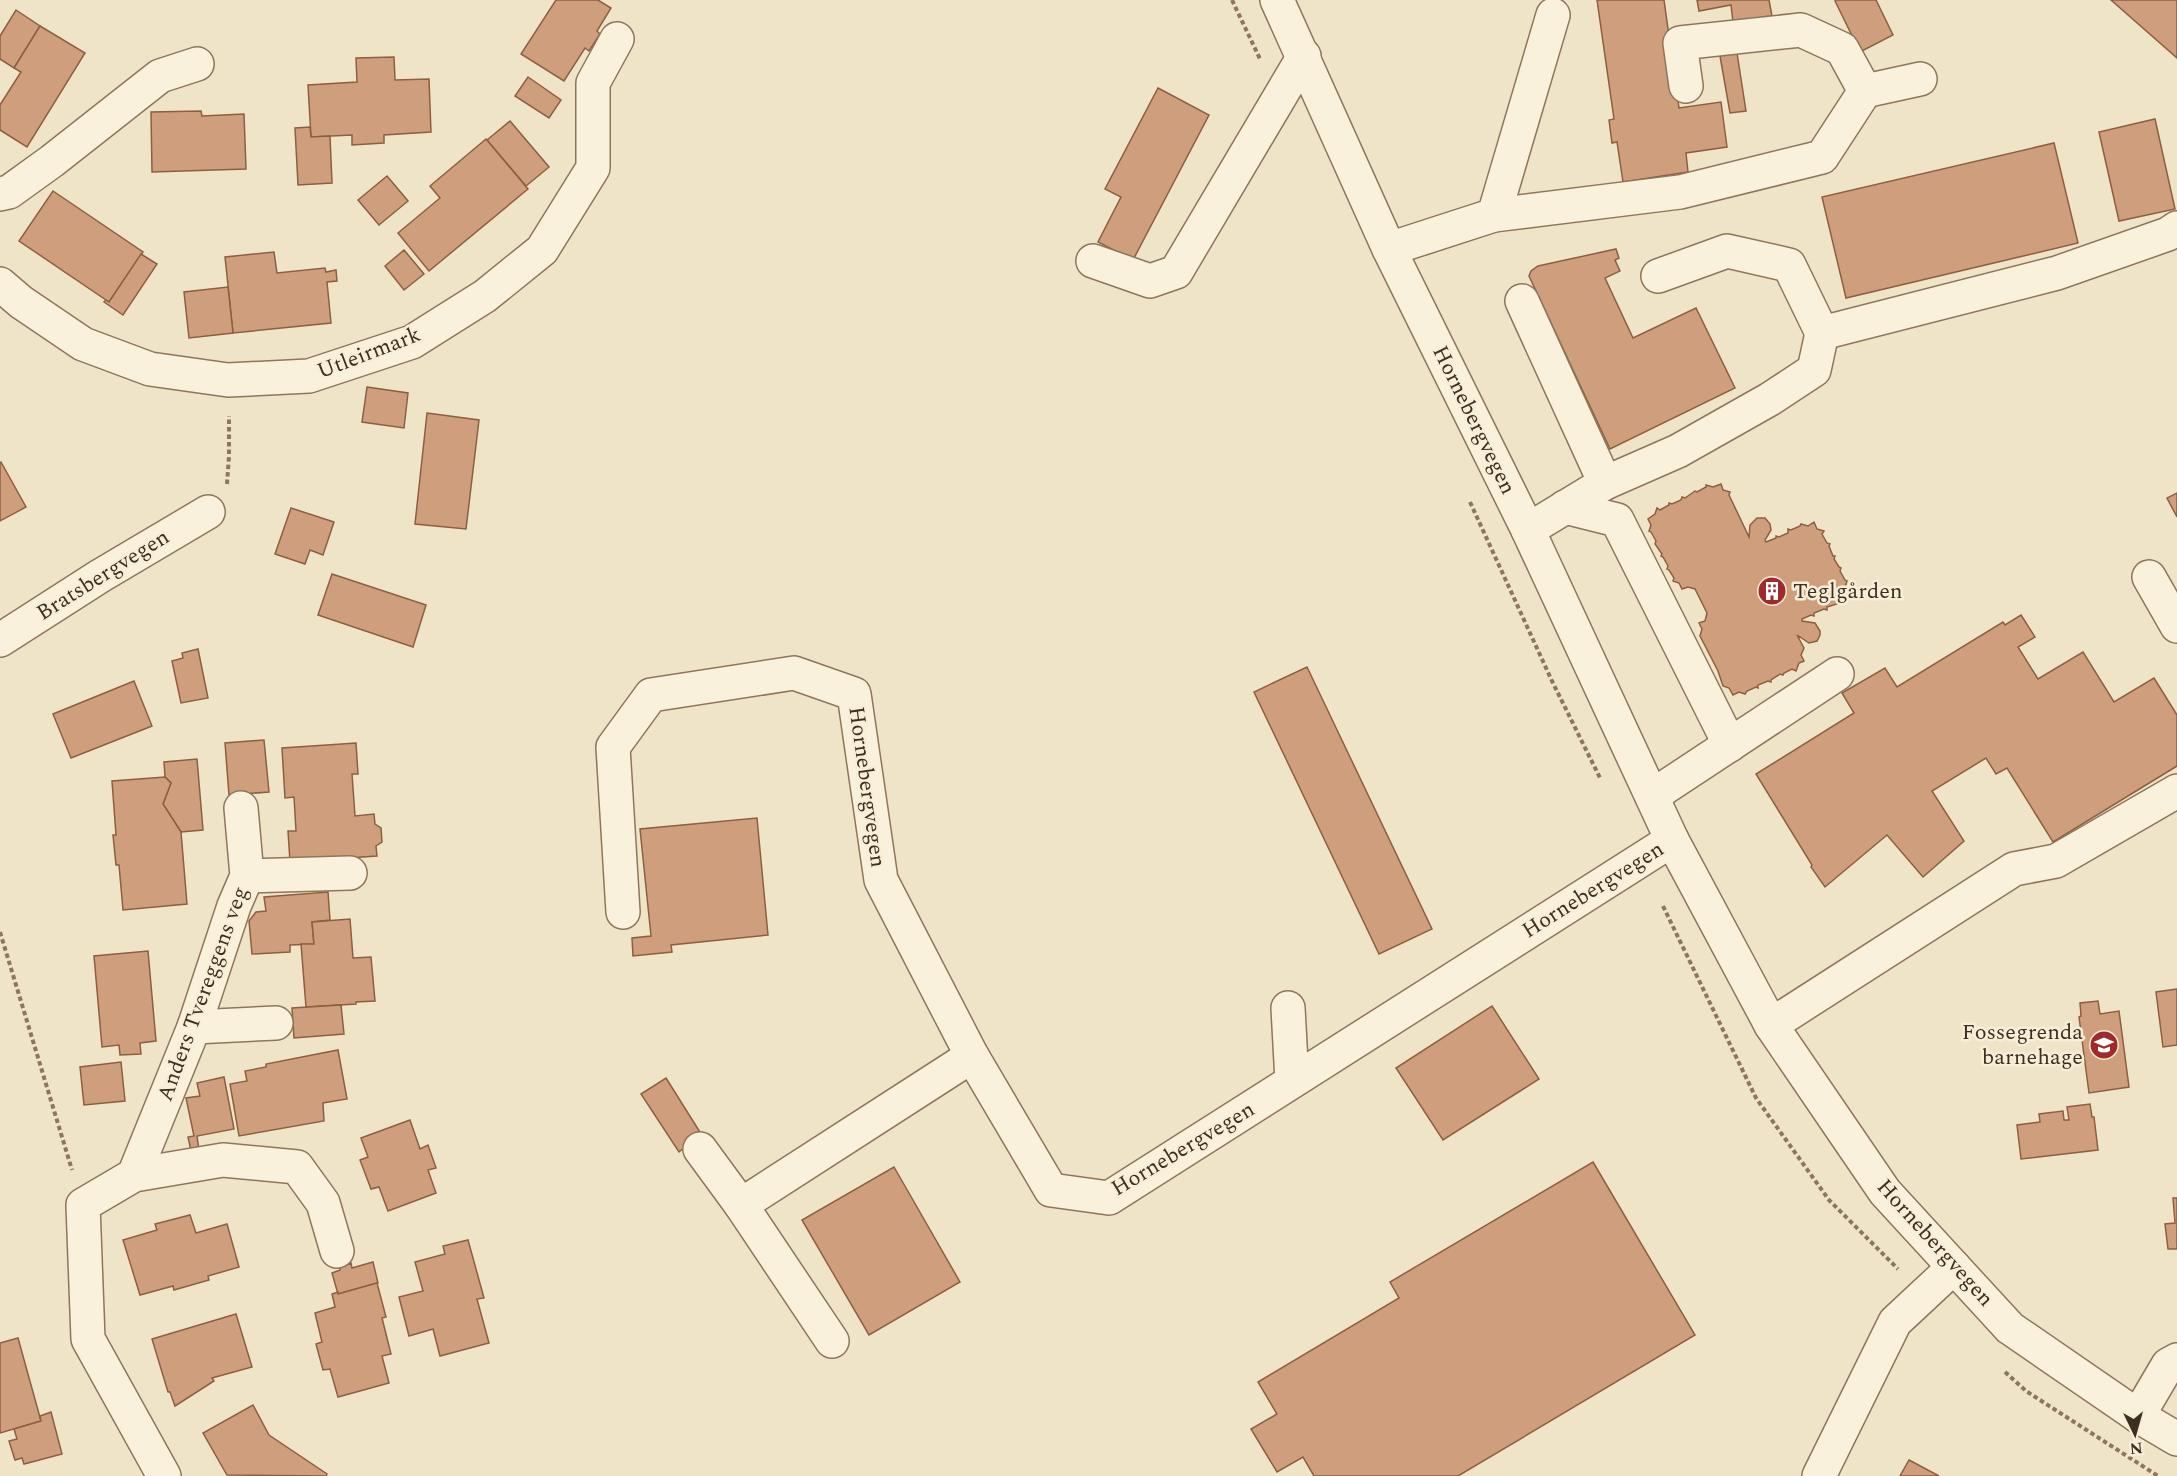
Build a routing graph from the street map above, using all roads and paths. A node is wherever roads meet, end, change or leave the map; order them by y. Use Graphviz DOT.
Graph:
graph roads {
  1 [pos="1277,0"];
  2 [pos="1553,15"];
  3 [pos="617,39"];
  4 [pos="1304,56"];
  5 [pos="197,64"];
  6 [pos="1920,79"];
  7 [pos="1686,86"];
  8 [pos="1865,91"];
  9 [pos="0,194"];
  10 [pos="1494,215"];
  11 [pos="2177,228"];
  12 [pos="1389,249"];
  13 [pos="1093,261"];
  14 [pos="1658,276"];
  15 [pos="0,284"];
  16 [pos="1522,301"];
  17 [pos="1822,333"];
  18 [pos="228,380"];
  19 [pos="1605,483"];
  20 [pos="1565,507"];
  21 [pos="208,512"];
  22 [pos="1528,530"];
  23 [pos="2149,577"];
  24 [pos="2177,626"];
  25 [pos="0,640"];
  26 [pos="1837,674"];
  27 [pos="1730,745"];
  28 [pos="2177,791"];
  29 [pos="1652,796"];
  30 [pos="241,808"];
  31 [pos="1672,840"];
  32 [pos="350,873"];
  33 [pos="247,876"];
  34 [pos="623,912"];
  35 [pos="0,932"];
  36 [pos="1288,1008"];
  37 [pos="276,1023"];
  38 [pos="1771,1025"];
  39 [pos="194,1027"];
  40 [pos="972,1056"];
  41 [pos="1292,1081"];
  42 [pos="700,1149"];
  43 [pos="134,1175"];
  44 [pos="83,1205"];
  45 [pos="741,1205"];
  46 [pos="337,1251"];
  47 [pos="1954,1267"];
  48 [pos="832,1341"];
  49 [pos="2177,1360"];
  50 [pos="2138,1416"];
  51 [pos="2177,1439"];
  52 [pos="164,1476"];
  53 [pos="1819,1476"];
  1 -- 4 [label="street, Hornebergvegen"];
  2 -- 10 [label="street"];
  3 -- 18 [label="street, Utleirmark"];
  4 -- 12 [label="street, Hornebergvegen"];
  4 -- 13 [label="street"];
  5 -- 9 [label="street"];
  6 -- 8 [label="street"];
  7 -- 8 [label="street"];
  8 -- 10 [label="street"];
  10 -- 12 [label="street"];
  11 -- 17 [label="street"];
  12 -- 22 [label="street, Hornebergvegen"];
  14 -- 17 [label="street"];
  15 -- 18 [label="street, Utleirmark"];
  16 -- 19 [label="street"];
  17 -- 19 [label="street"];
  18 -- 21 [label="path"];
  19 -- 20 [label="street"];
  20 -- 22 [label="street"];
  20 -- 27 [label="street"];
  21 -- 25 [label="street, Bratsbergvegen"];
  22 -- 29 [label="street, Hornebergvegen"];
  23 -- 24 [label="street"];
  26 -- 27 [label="street"];
  27 -- 29 [label="street"];
  28 -- 38 [label="street"];
  29 -- 31 [label="street, Hornebergvegen"];
  30 -- 33 [label="street, Anders Tvereggens veg"];
  31 -- 38 [label="street, Hornebergvegen"];
  31 -- 41 [label="street, Hornebergvegen"];
  32 -- 33 [label="street"];
  33 -- 39 [label="street, Anders Tvereggens veg"];
  34 -- 40 [label="street, Hornebergvegen"];
  35 -- 44 [label="path"];
  36 -- 41 [label="street"];
  37 -- 39 [label="street"];
  38 -- 47 [label="street, Hornebergvegen"];
  39 -- 43 [label="street, Anders Tvereggens veg"];
  40 -- 41 [label="street, Hornebergvegen"];
  40 -- 45 [label="street"];
  42 -- 45 [label="street"];
  43 -- 44 [label="street"];
  43 -- 46 [label="street"];
  44 -- 52 [label="street"];
  45 -- 48 [label="street"];
  47 -- 50 [label="street, Hornebergvegen"];
  47 -- 53 [label="street"];
  49 -- 50 [label="street"];
  50 -- 51 [label="street, Hornebergvegen"];
}
